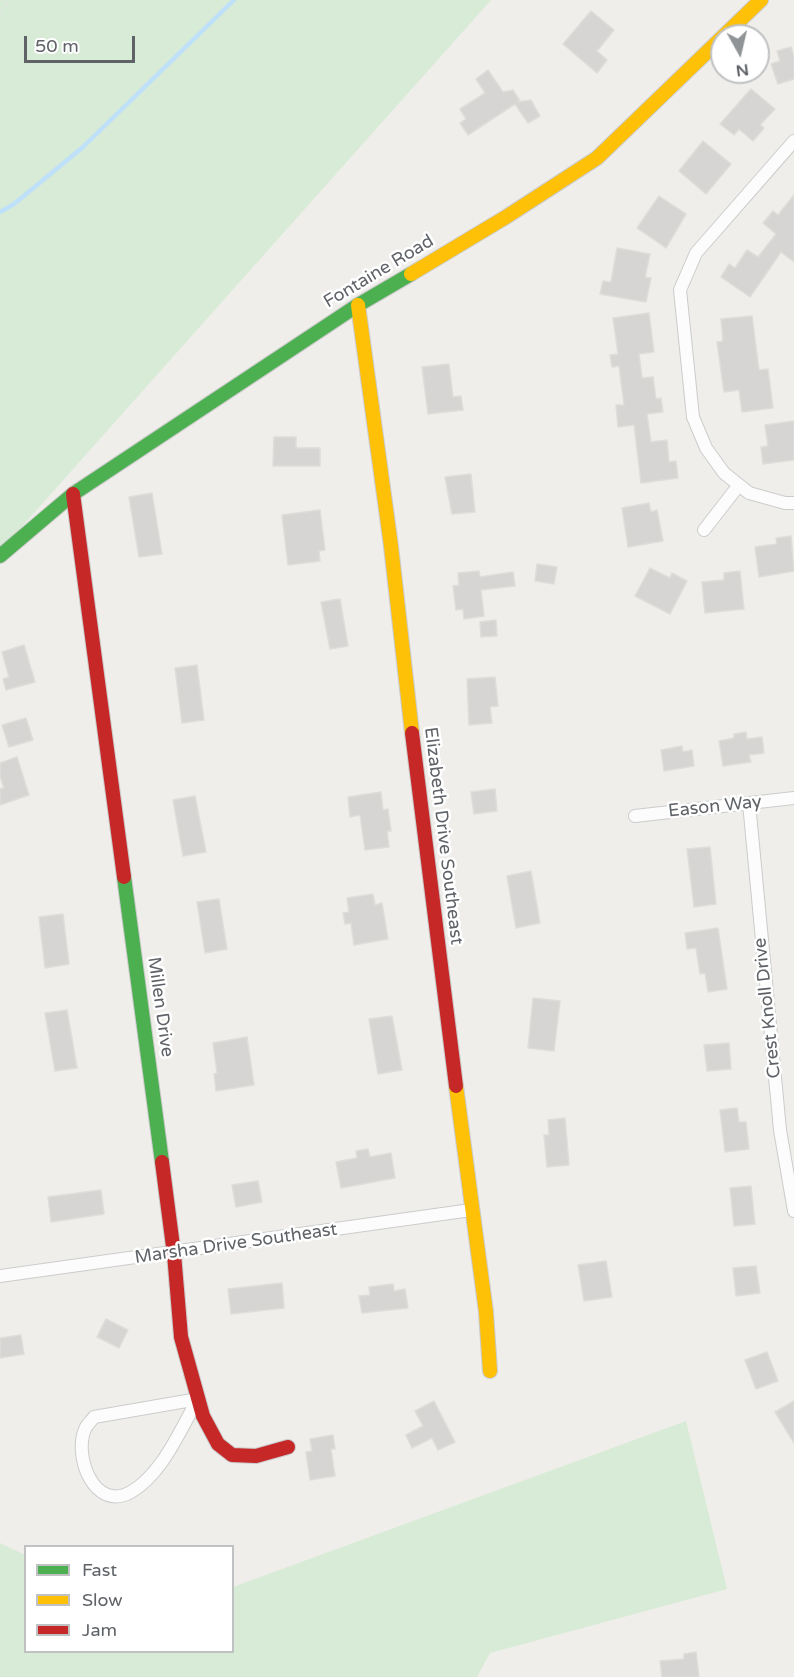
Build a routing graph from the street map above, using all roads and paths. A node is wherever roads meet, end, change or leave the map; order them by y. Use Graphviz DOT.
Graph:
graph roads {
  1 [pos="761,0"];
  2 [pos="794,141"];
  3 [pos="358,305"];
  4 [pos="739,485"];
  5 [pos="73,494"];
  6 [pos="794,503"];
  7 [pos="704,530"];
  8 [pos="0,556"];
  9 [pos="794,798"];
  10 [pos="748,803"];
  11 [pos="635,816"];
  12 [pos="471,1210"];
  13 [pos="794,1211"];
  14 [pos="174,1254"];
  15 [pos="0,1276"];
  16 [pos="490,1371"];
  17 [pos="198,1399"];
  18 [pos="288,1447"];
  1 -- 3 [label="street, Fontaine Road"];
  2 -- 4 [label="street"];
  3 -- 5 [label="street, Fontaine Road"];
  3 -- 12 [label="street, Elizabeth Drive Southeast"];
  4 -- 6 [label="street"];
  4 -- 7 [label="street"];
  5 -- 8 [label="street, Fontaine Road"];
  5 -- 14 [label="street, Millen Drive"];
  9 -- 10 [label="street, Eason Way"];
  10 -- 11 [label="street, Eason Way"];
  10 -- 13 [label="street, Crest Knoll Drive"];
  12 -- 14 [label="street, Marsha Drive Southeast"];
  12 -- 16 [label="street, Elizabeth Drive Southeast"];
  14 -- 15 [label="street, Marsha Drive Southeast"];
  14 -- 17 [label="street, Millen Drive"];
  17 -- 17 [label="street"];
  17 -- 18 [label="street, Millen Drive"];
}
